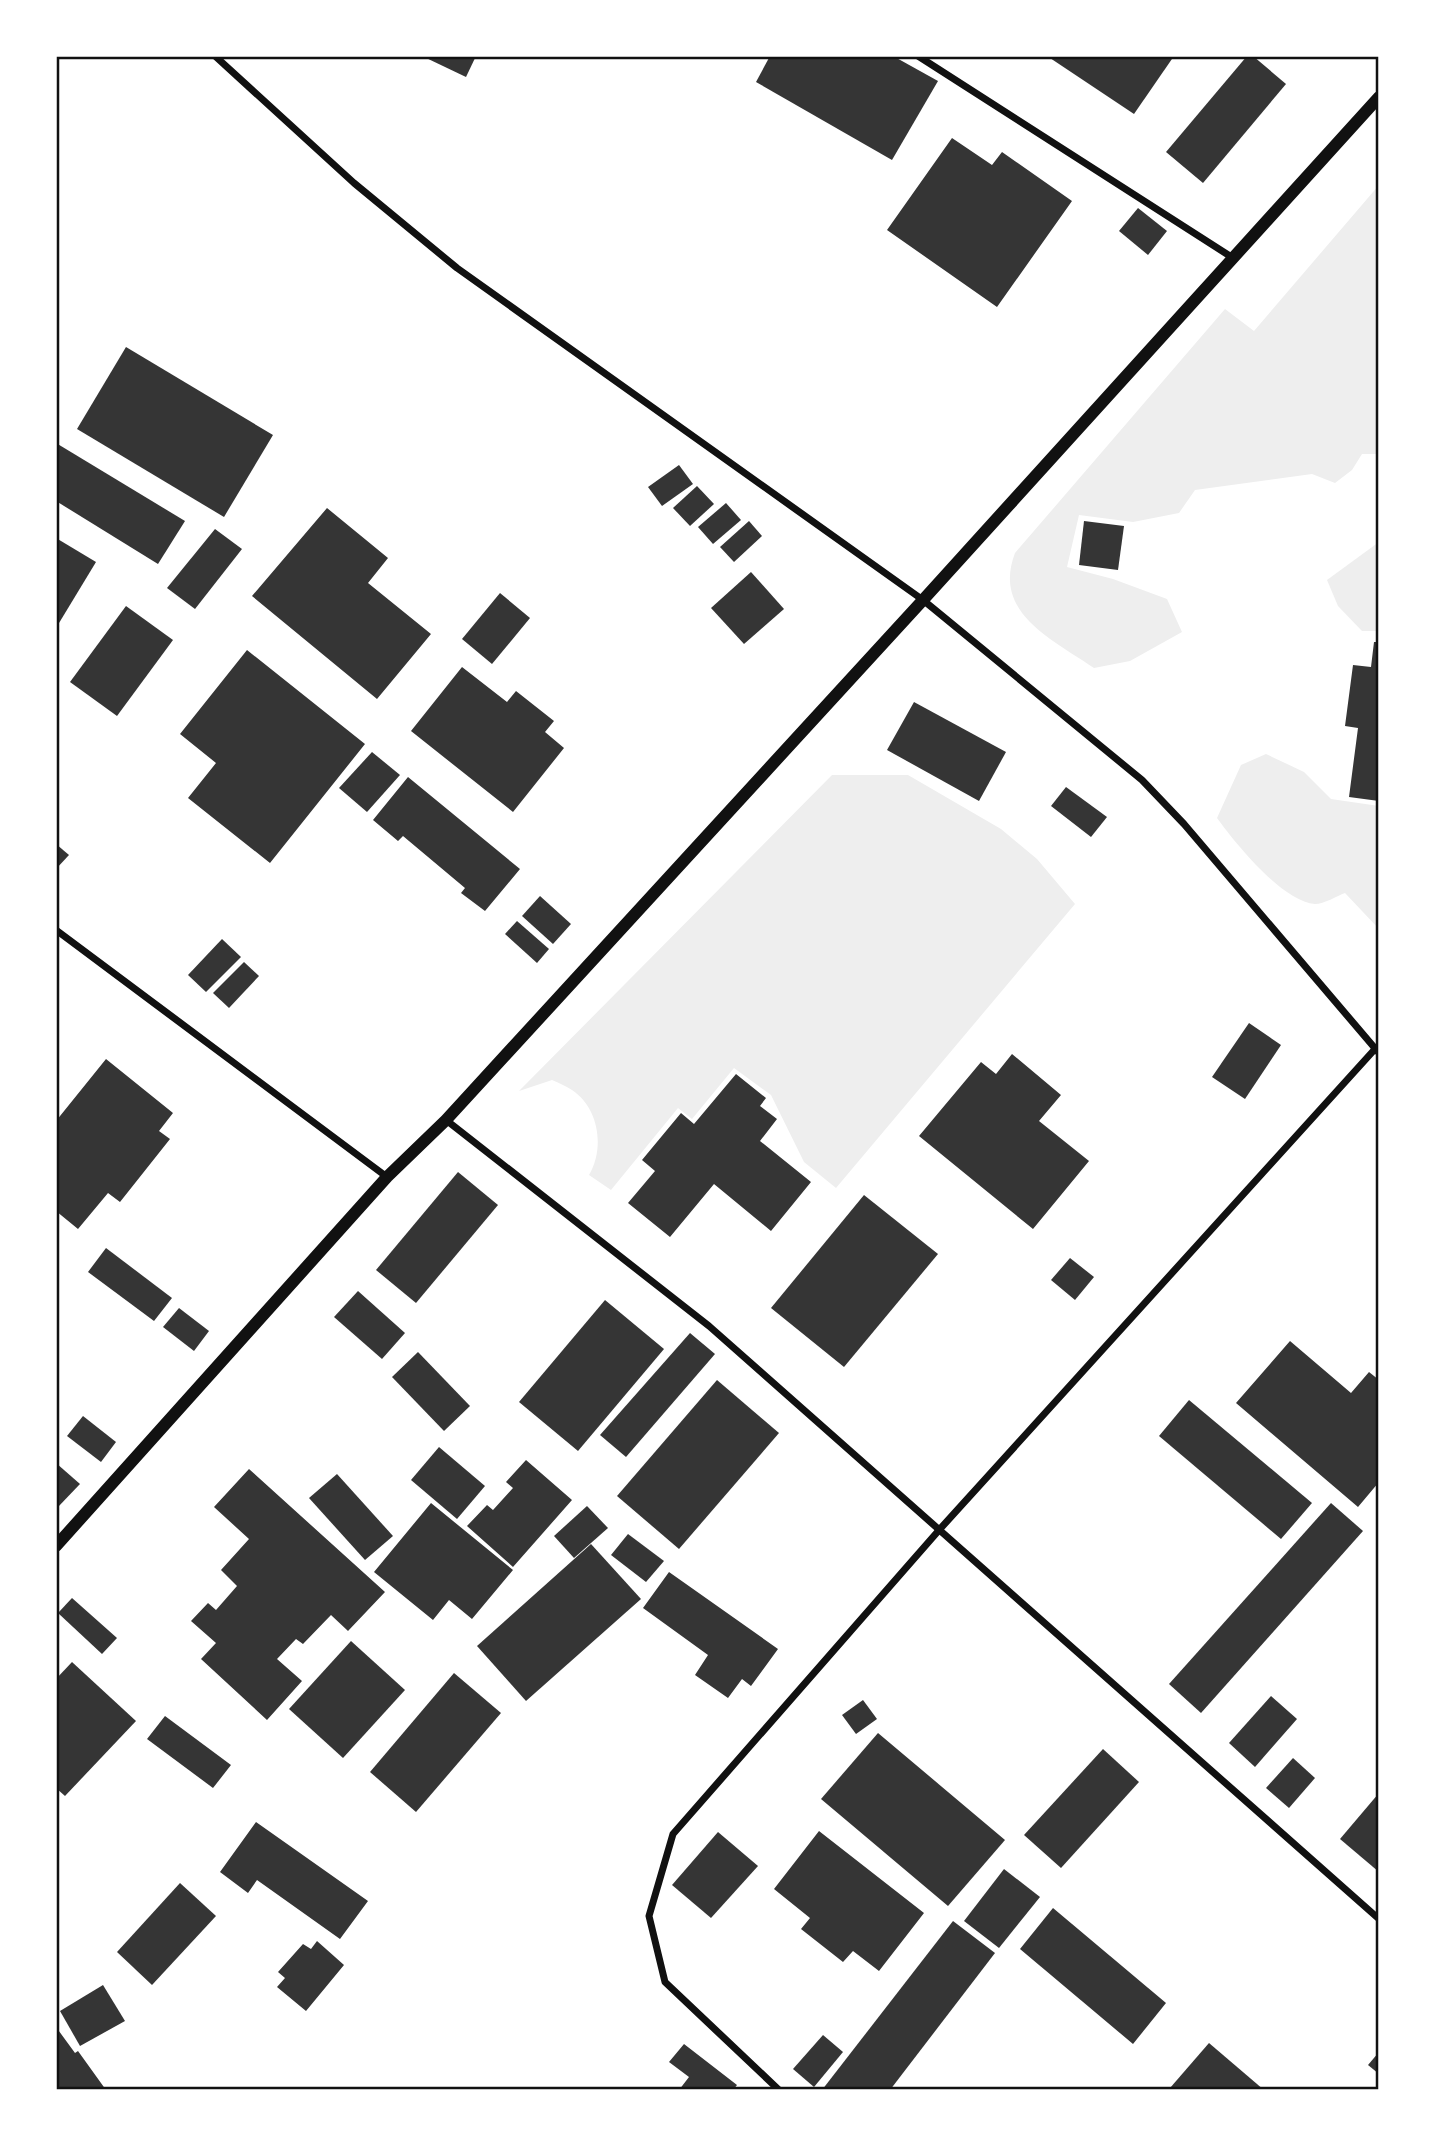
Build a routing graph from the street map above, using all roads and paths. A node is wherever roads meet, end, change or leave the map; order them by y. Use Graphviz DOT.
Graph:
graph roads {
  1 [pos="215,56"];
  2 [pos="918,56"];
  3 [pos="1379,97"];
  4 [pos="1233,258"];
  5 [pos="923,600"];
  6 [pos="56,930"];
  7 [pos="1377,1051"];
  8 [pos="446,1120"];
  9 [pos="387,1177"];
  10 [pos="940,1528"];
  11 [pos="56,1546"];
  12 [pos="1379,1919"];
  13 [pos="779,2090"];
  1 -- 5 [label="street"];
  2 -- 4 [label="street"];
  3 -- 4 [label="street"];
  4 -- 5 [label="street"];
  5 -- 7 [label="street"];
  5 -- 8 [label="street"];
  6 -- 9 [label="street"];
  7 -- 10 [label="street"];
  8 -- 9 [label="street"];
  8 -- 10 [label="street"];
  9 -- 11 [label="street"];
  10 -- 12 [label="street"];
  10 -- 13 [label="street"];
}
